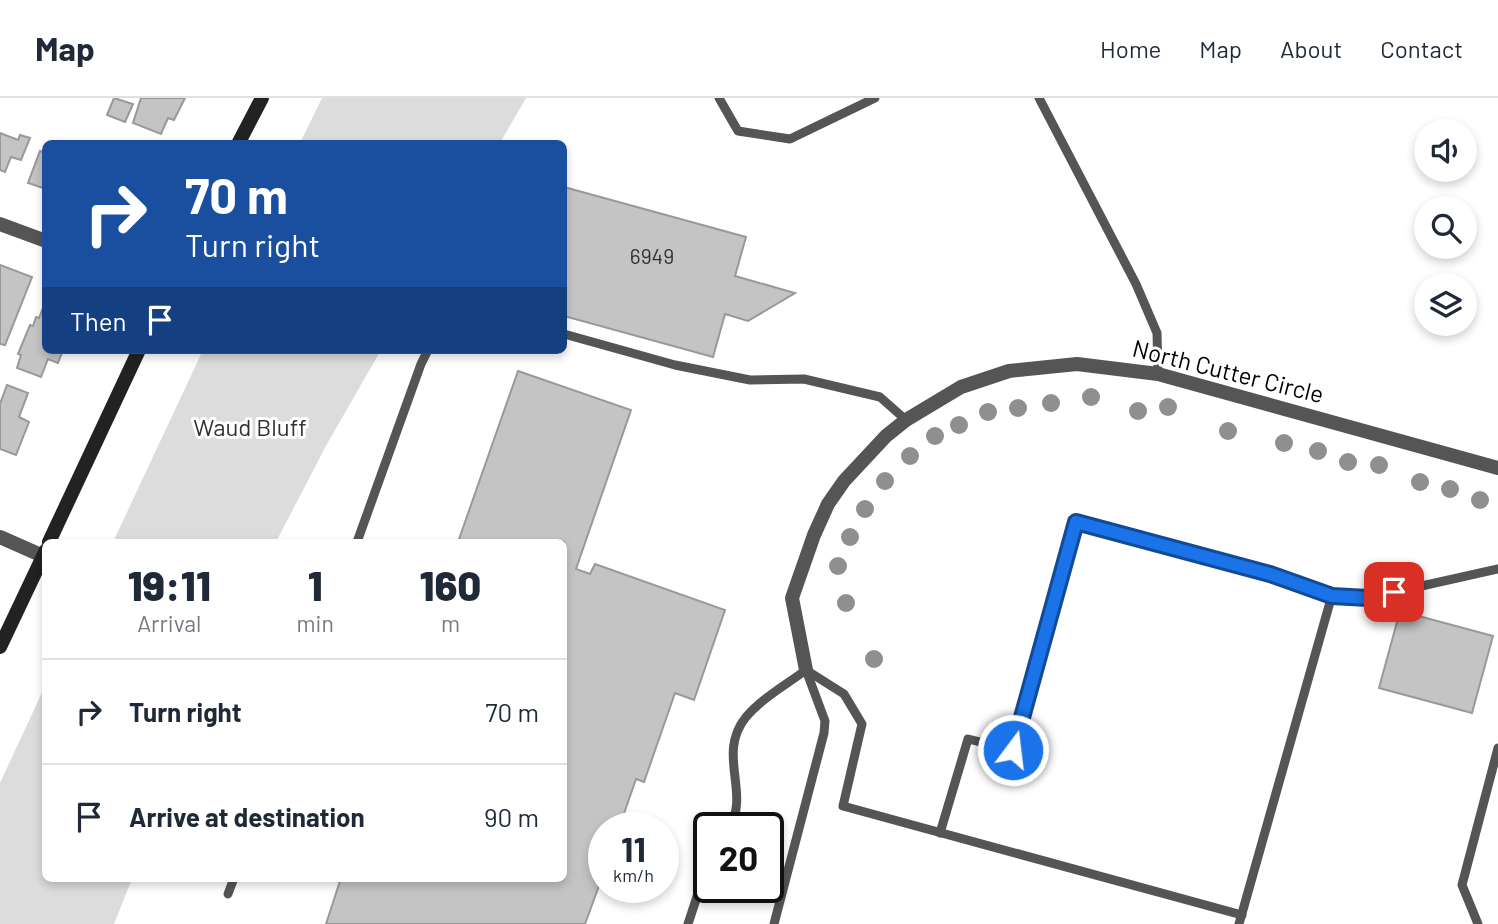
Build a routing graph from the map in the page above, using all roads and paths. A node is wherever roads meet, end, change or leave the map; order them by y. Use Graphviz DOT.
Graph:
graph roads {
  1 [pos="262,98"];
  2 [pos="719,98"];
  3 [pos="875,98"];
  4 [pos="1039,98"];
  5 [pos="240,140"];
  6 [pos="0,224"];
  7 [pos="42,240"];
  8 [pos="567,335"];
  9 [pos="137,354"];
  10 [pos="426,354"];
  11 [pos="1157,374"];
  12 [pos="906,421"];
  13 [pos="1498,468"];
  14 [pos="0,537"];
  15 [pos="51,539"];
  16 [pos="358,539"];
  17 [pos="42,549"];
  18 [pos="42,558"];
  19 [pos="1498,569"];
  20 [pos="1332,596"];
  21 [pos="0,647"];
  22 [pos="806,670"];
  23 [pos="1498,748"];
  24 [pos="735,812"];
  25 [pos="940,833"];
  26 [pos="232,882"];
  27 [pos="228,894"];
  28 [pos="695,903"];
  29 [pos="1240,920"];
  30 [pos="688,924"];
  31 [pos="774,924"];
  32 [pos="1478,924"];
  1 -- 5 [label="main road"];
  2 -- 3 [label="lane"];
  4 -- 11 [label="lane"];
  6 -- 7 [label="street"];
  8 -- 12 [label="lane"];
  9 -- 15 [label="main road"];
  10 -- 16 [label="lane"];
  11 -- 12 [label="street, North Cutter Circle"];
  11 -- 13 [label="street, North Cutter Circle"];
  12 -- 22 [label="street, North Cutter Circle"];
  14 -- 17 [label="street"];
  18 -- 21 [label="main road"];
  19 -- 20 [label="lane"];
  20 -- 25 [label="lane"];
  20 -- 29 [label="lane"];
  22 -- 24 [label="lane"];
  22 -- 25 [label="lane"];
  22 -- 31 [label="lane"];
  23 -- 32 [label="lane"];
  25 -- 29 [label="lane"];
  26 -- 27 [label="lane"];
  28 -- 30 [label="lane"];
}
